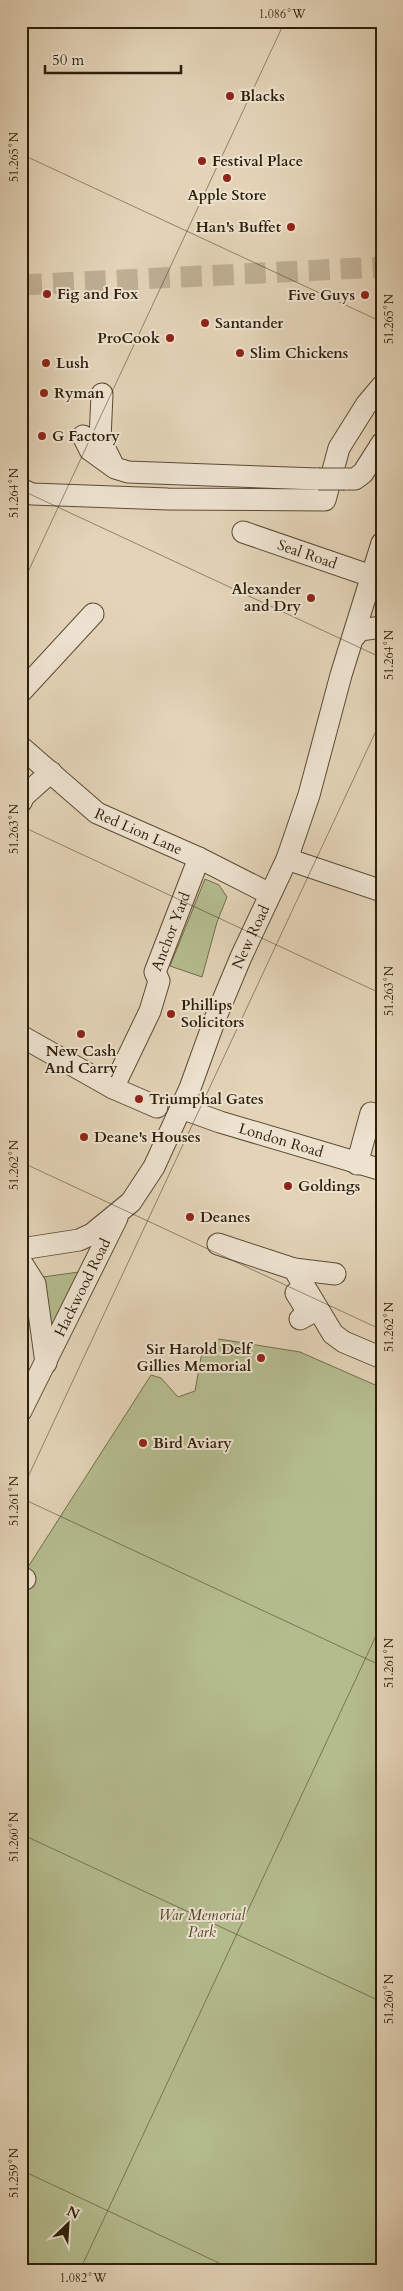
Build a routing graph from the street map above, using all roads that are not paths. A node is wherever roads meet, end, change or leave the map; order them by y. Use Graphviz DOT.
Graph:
graph roads {
  1 [pos="382,386"];
  2 [pos="102,394"];
  3 [pos="83,436"];
  4 [pos="382,443"];
  5 [pos="115,468"];
  6 [pos="21,489"];
  7 [pos="243,532"];
  8 [pos="382,543"];
  9 [pos="371,576"];
  10 [pos="93,614"];
  11 [pos="382,627"];
  12 [pos="354,638"];
  13 [pos="21,692"];
  14 [pos="21,747"];
  15 [pos="51,772"];
  16 [pos="21,802"];
  17 [pos="199,858"];
  18 [pos="287,859"];
  19 [pos="382,891"];
  20 [pos="270,894"];
  21 [pos="21,1036"];
  22 [pos="113,1088"];
  23 [pos="157,1107"];
  24 [pos="181,1108"];
  25 [pos="370,1113"];
  26 [pos="357,1164"];
  27 [pos="382,1170"];
  28 [pos="119,1213"];
  29 [pos="218,1244"];
  30 [pos="21,1249"];
  31 [pos="21,1262"];
  32 [pos="289,1267"];
  33 [pos="335,1274"];
  34 [pos="300,1320"];
  35 [pos="382,1358"];
  36 [pos="46,1363"];
  37 [pos="21,1411"];
  1 -- 6 [label="street"];
  2 -- 5 [label="street"];
  3 -- 5 [label="street"];
  4 -- 5 [label="street, bridge"];
  7 -- 9 [label="street, Seal Road"];
  8 -- 9 [label="street, New Road"];
  9 -- 12 [label="street, New Road"];
  10 -- 13 [label="street"];
  11 -- 12 [label="street"];
  12 -- 18 [label="street, New Road"];
  14 -- 15 [label="street, Red Lion Lane"];
  15 -- 16 [label="street"];
  15 -- 17 [label="street, Red Lion Lane"];
  17 -- 20 [label="street, Red Lion Lane"];
  17 -- 22 [label="street, Anchor Yard"];
  18 -- 19 [label="street"];
  18 -- 20 [label="street, New Road"];
  20 -- 24 [label="street, New Road"];
  21 -- 22 [label="street"];
  22 -- 23 [label="street"];
  24 -- 26 [label="street, London Road"];
  24 -- 28 [label="street, New Road"];
  25 -- 26 [label="street"];
  26 -- 27 [label="street, London Road"];
  28 -- 30 [label="street, New Road"];
  28 -- 36 [label="street, Hackwood Road"];
  29 -- 32 [label="street"];
  31 -- 36 [label="street, Hackwood Road"];
  32 -- 33 [label="street"];
  32 -- 34 [label="street"];
  32 -- 35 [label="street"];
  36 -- 37 [label="street, Hackwood Road"];
}
